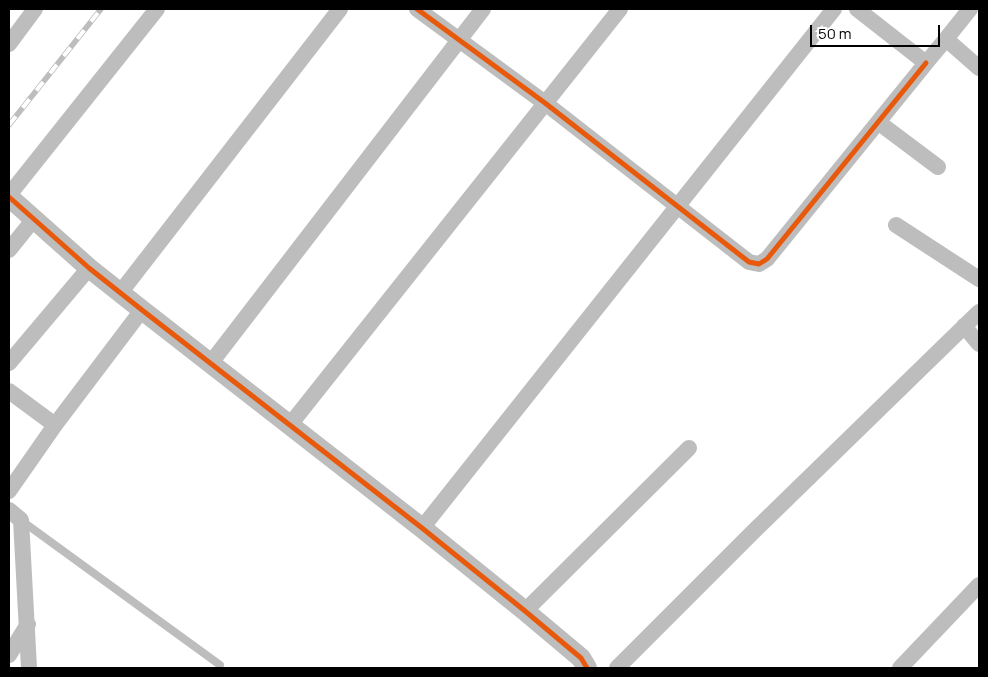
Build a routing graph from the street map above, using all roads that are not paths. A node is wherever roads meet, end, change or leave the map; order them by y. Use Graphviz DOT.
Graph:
graph roads {
  1 [pos="35,9"];
  2 [pos="157,9"];
  3 [pos="340,9"];
  4 [pos="417,9"];
  5 [pos="483,9"];
  6 [pos="620,9"];
  7 [pos="834,9"];
  8 [pos="856,9"];
  9 [pos="970,9"];
  10 [pos="458,39"];
  11 [pos="946,39"];
  12 [pos="9,44"];
  13 [pos="926,63"];
  14 [pos="979,68"];
  15 [pos="545,103"];
  16 [pos="878,122"];
  17 [pos="938,167"];
  18 [pos="9,196"];
  19 [pos="677,205"];
  20 [pos="34,219"];
  21 [pos="896,225"];
  22 [pos="9,250"];
  23 [pos="89,268"];
  24 [pos="979,279"];
  25 [pos="120,293"];
  26 [pos="142,310"];
  27 [pos="979,312"];
  28 [pos="964,326"];
  29 [pos="979,344"];
  30 [pos="9,363"];
  31 [pos="210,364"];
  32 [pos="9,391"];
  33 [pos="55,426"];
  34 [pos="289,426"];
  35 [pos="689,448"];
  36 [pos="9,491"];
  37 [pos="15,515"];
  38 [pos="422,528"];
  39 [pos="979,585"];
  40 [pos="526,611"];
  41 [pos="28,624"];
  42 [pos="9,655"];
  43 [pos="220,665"];
  44 [pos="29,668"];
  45 [pos="587,668"];
  46 [pos="617,668"];
  47 [pos="900,668"];
  1 -- 12 [label="street"];
  2 -- 18 [label="street"];
  3 -- 25 [label="street"];
  4 -- 10 [label="street"];
  5 -- 10 [label="street"];
  6 -- 15 [label="street"];
  7 -- 19 [label="street"];
  8 -- 13 [label="street"];
  9 -- 11 [label="street"];
  10 -- 15 [label="street"];
  10 -- 31 [label="street"];
  11 -- 13 [label="street"];
  11 -- 14 [label="street"];
  13 -- 16 [label="street"];
  15 -- 19 [label="street"];
  15 -- 34 [label="street"];
  16 -- 17 [label="street"];
  16 -- 19 [label="street"];
  18 -- 20 [label="street"];
  19 -- 38 [label="street"];
  20 -- 22 [label="street"];
  20 -- 23 [label="street"];
  21 -- 24 [label="street"];
  23 -- 25 [label="street"];
  23 -- 30 [label="street"];
  25 -- 26 [label="street"];
  26 -- 31 [label="street"];
  26 -- 33 [label="street"];
  27 -- 28 [label="street"];
  28 -- 29 [label="street"];
  28 -- 46 [label="street"];
  31 -- 34 [label="street"];
  32 -- 33 [label="street"];
  33 -- 36 [label="street"];
  34 -- 38 [label="street"];
  35 -- 40 [label="street"];
  37 -- 41 [label="street"];
  37 -- 43 [label="lane"];
  38 -- 40 [label="street"];
  39 -- 47 [label="street"];
  40 -- 45 [label="street"];
  41 -- 42 [label="street"];
  41 -- 44 [label="street"];
}
